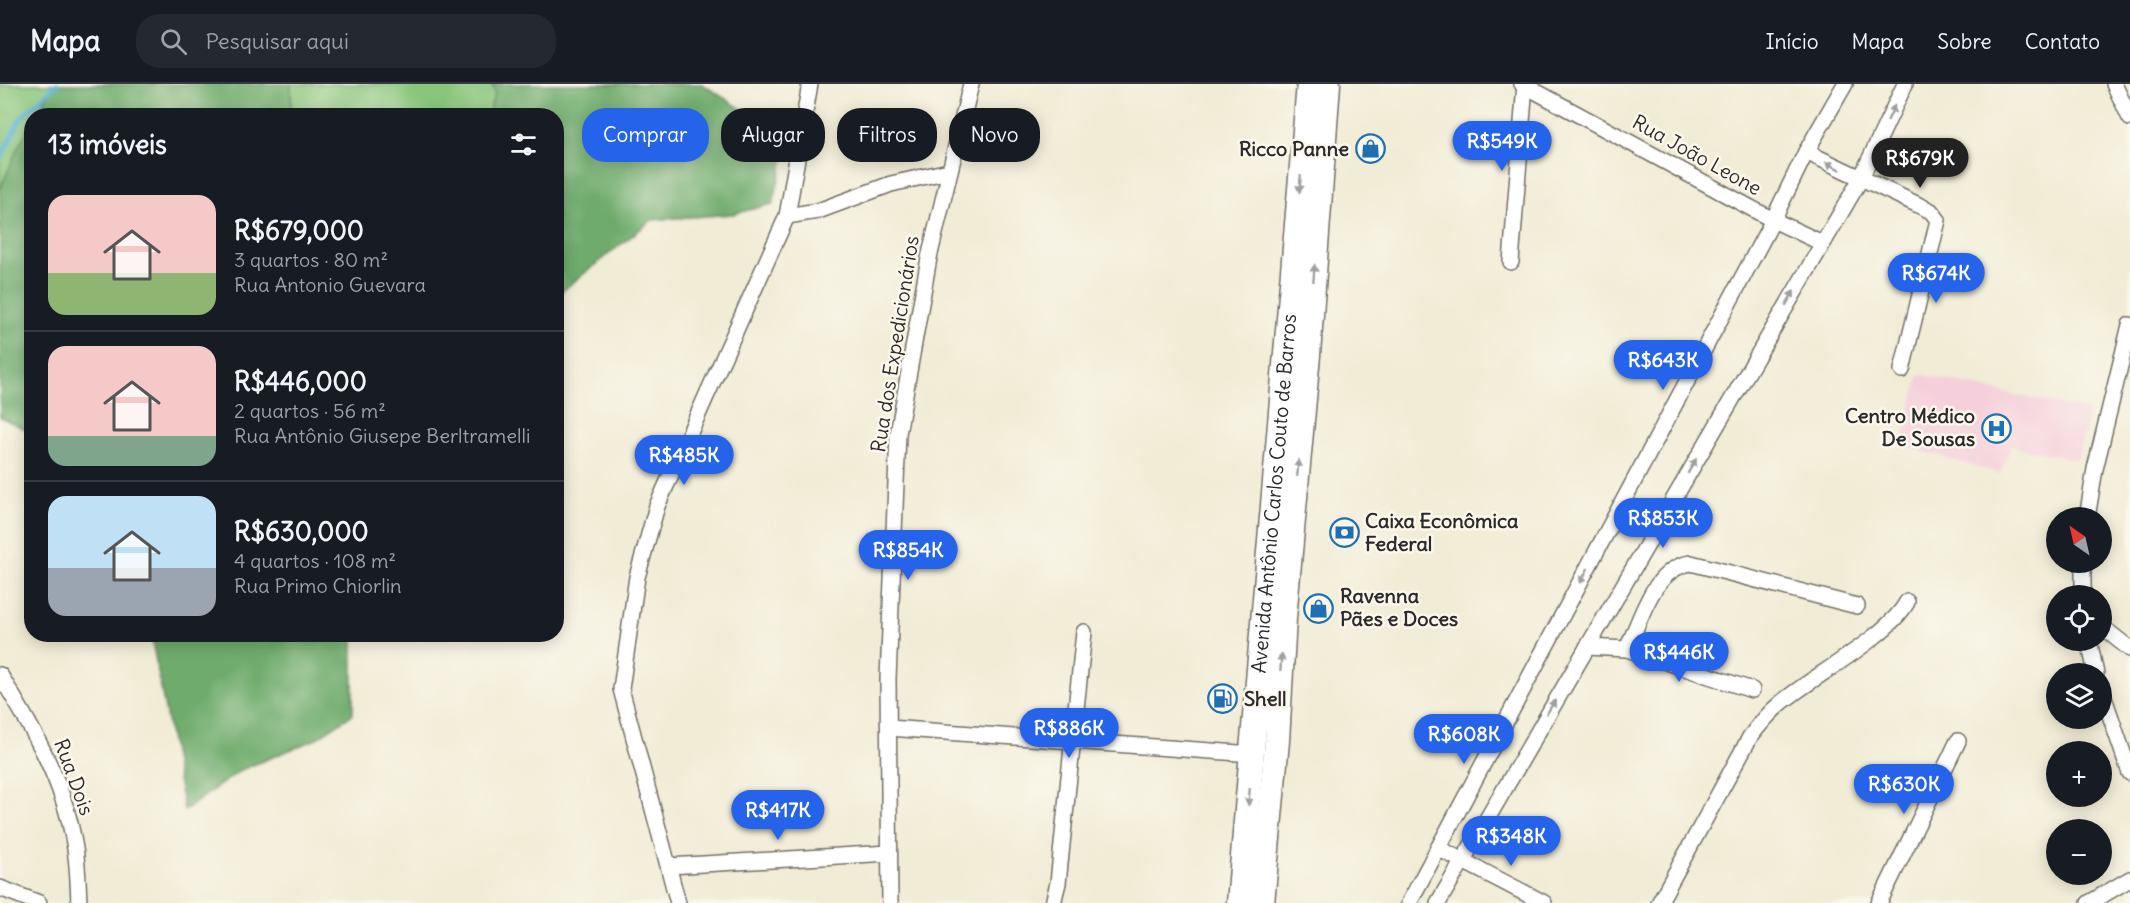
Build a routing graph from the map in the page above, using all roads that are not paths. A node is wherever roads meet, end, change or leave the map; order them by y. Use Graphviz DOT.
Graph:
graph roads {
  1 [pos="810,84"];
  2 [pos="971,84"];
  3 [pos="1309,84"];
  4 [pos="1328,84"];
  5 [pos="1524,84"];
  6 [pos="1845,84"];
  7 [pos="1905,84"];
  8 [pos="2114,84"];
  9 [pos="2130,117"];
  10 [pos="1806,152"];
  11 [pos="950,171"];
  12 [pos="1860,180"];
  13 [pos="787,216"];
  14 [pos="1773,220"];
  15 [pos="1821,243"];
  16 [pos="1511,262"];
  17 [pos="2130,325"];
  18 [pos="2125,353"];
  19 [pos="1902,370"];
  20 [pos="2090,507"];
  21 [pos="1907,602"];
  22 [pos="1857,606"];
  23 [pos="1084,632"];
  24 [pos="2112,635"];
  25 [pos="1587,646"];
  26 [pos="1627,649"];
  27 [pos="2130,649"];
  28 [pos="0,675"];
  29 [pos="1752,690"];
  30 [pos="2112,720"];
  31 [pos="889,728"];
  32 [pos="1958,741"];
  33 [pos="1074,743"];
  34 [pos="1252,754"];
  35 [pos="2130,769"];
  36 [pos="1438,848"];
  37 [pos="889,853"];
  38 [pos="1462,859"];
  39 [pos="669,866"];
  40 [pos="2130,879"];
  41 [pos="0,888"];
  42 [pos="39,903"];
  43 [pos="79,903"];
  44 [pos="678,903"];
  45 [pos="890,903"];
  46 [pos="1053,903"];
  47 [pos="1239,903"];
  48 [pos="1262,903"];
  49 [pos="1409,903"];
  50 [pos="1438,903"];
  51 [pos="1544,903"];
  52 [pos="1659,903"];
  53 [pos="1880,903"];
  54 [pos="2089,903"];
  1 -- 13 [label="street"];
  2 -- 11 [label="street, Rua dos Expedicionários"];
  3 -- 34 [label="main road, Avenida Antônio Carlos Couto de Barros, one-way"];
  48 -- 4 [label="main road, Avenida Antônio Carlos Couto de Barros, one-way"];
  5 -- 14 [label="street, Rua João Leone"];
  5 -- 16 [label="street"];
  6 -- 10 [label="street"];
  12 -- 7 [label="street, one-way"];
  8 -- 9 [label="street"];
  12 -- 10 [label="street, one-way"];
  10 -- 14 [label="street"];
  11 -- 13 [label="street"];
  11 -- 31 [label="street, Rua dos Expedicionários"];
  12 -- 15 [label="street"];
  12 -- 19 [label="street"];
  13 -- 39 [label="street"];
  14 -- 15 [label="street, Rua João Leone"];
  14 -- 36 [label="street, one-way"];
  25 -- 15 [label="street, one-way"];
  17 -- 18 [label="street"];
  18 -- 20 [label="street"];
  21 -- 52 [label="street"];
  22 -- 26 [label="street"];
  23 -- 33 [label="street"];
  24 -- 27 [label="street"];
  25 -- 26 [label="street"];
  38 -- 25 [label="street, one-way"];
  26 -- 29 [label="street"];
  28 -- 43 [label="street, Rua Dois"];
  30 -- 35 [label="street"];
  31 -- 33 [label="street"];
  31 -- 37 [label="street, Rua dos Expedicionários"];
  32 -- 53 [label="street"];
  33 -- 34 [label="street"];
  33 -- 46 [label="street"];
  34 -- 47 [label="main road, Avenida Antônio Carlos Couto de Barros, one-way"];
  36 -- 38 [label="street"];
  36 -- 49 [label="street"];
  37 -- 39 [label="street"];
  37 -- 45 [label="street, Rua dos Expedicionários"];
  38 -- 50 [label="street"];
  38 -- 51 [label="street"];
  39 -- 44 [label="street"];
  40 -- 54 [label="street"];
  41 -- 42 [label="street"];
}
